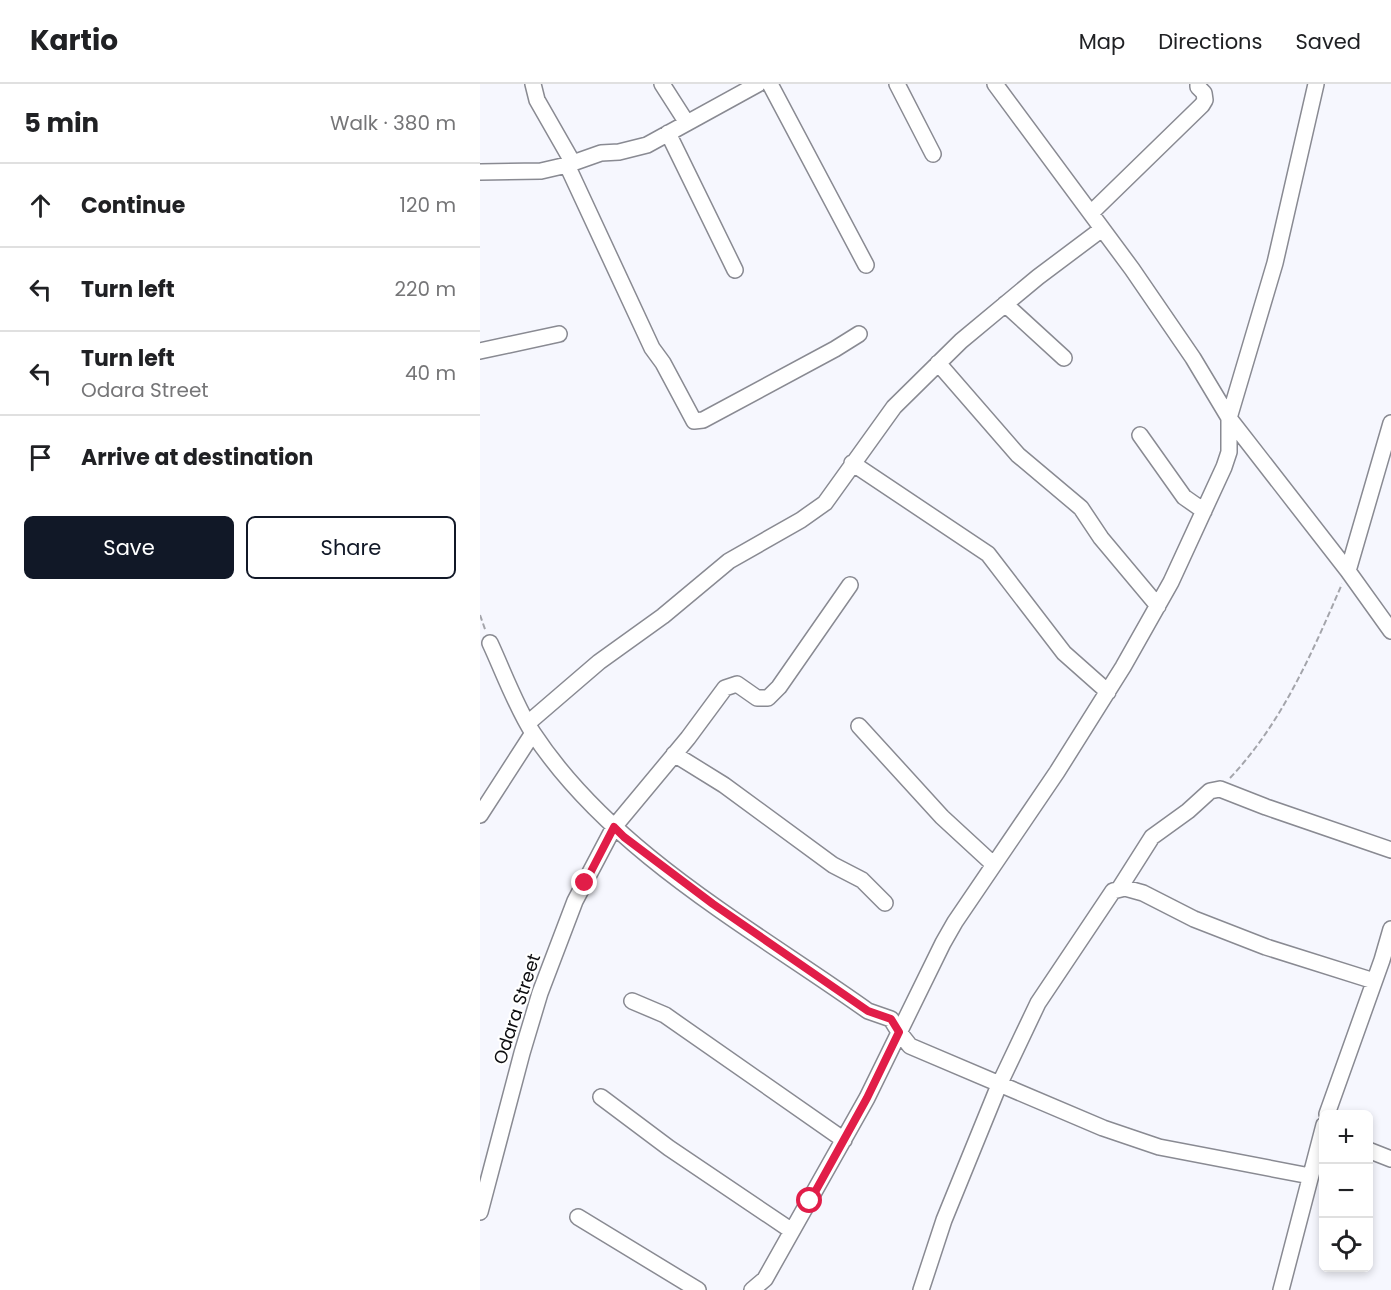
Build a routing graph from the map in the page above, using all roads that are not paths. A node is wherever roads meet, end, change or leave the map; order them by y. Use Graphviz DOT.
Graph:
graph roads {
  1 [pos="533,84"];
  2 [pos="662,84"];
  3 [pos="758,84"];
  4 [pos="770,84"];
  5 [pos="897,84"];
  6 [pos="995,84"];
  7 [pos="1198,84"];
  8 [pos="1316,84"];
  9 [pos="687,123"];
  10 [pos="668,133"];
  11 [pos="933,154"];
  12 [pos="570,164"];
  13 [pos="480,172"];
  14 [pos="1091,213"];
  15 [pos="1102,229"];
  16 [pos="866,265"];
  17 [pos="735,270"];
  18 [pos="1005,304"];
  19 [pos="559,334"];
  20 [pos="859,334"];
  21 [pos="480,351"];
  22 [pos="1064,358"];
  23 [pos="938,363"];
  24 [pos="1229,418"];
  25 [pos="1391,423"];
  26 [pos="1140,435"];
  27 [pos="852,464"];
  28 [pos="1204,511"];
  29 [pos="1348,571"];
  30 [pos="850,585"];
  31 [pos="1158,606"];
  32 [pos="1391,631"];
  33 [pos="490,643"];
  34 [pos="1108,692"];
  35 [pos="859,726"];
  36 [pos="530,728"];
  37 [pos="674,754"];
  38 [pos="480,815"];
  39 [pos="614,827"];
  40 [pos="1391,850"];
  41 [pos="993,864"];
  42 [pos="1119,889"];
  43 [pos="885,903"];
  44 [pos="1391,929"];
  45 [pos="1374,981"];
  46 [pos="632,1001"];
  47 [pos="899,1032"];
  48 [pos="999,1085"];
  49 [pos="601,1097"];
  50 [pos="1328,1110"];
  51 [pos="844,1140"];
  52 [pos="1319,1144"];
  53 [pos="1373,1152"];
  54 [pos="1391,1159"];
  55 [pos="1310,1176"];
  56 [pos="480,1212"];
  57 [pos="578,1217"];
  58 [pos="792,1231"];
  59 [pos="698,1290"];
  60 [pos="752,1290"];
  61 [pos="921,1290"];
  62 [pos="1281,1290"];
  1 -- 12 [label="street"];
  2 -- 9 [label="street"];
  3 -- 9 [label="street"];
  4 -- 16 [label="street"];
  5 -- 11 [label="street"];
  6 -- 14 [label="street"];
  7 -- 14 [label="street"];
  8 -- 24 [label="street"];
  9 -- 10 [label="street"];
  10 -- 12 [label="street"];
  10 -- 17 [label="street"];
  12 -- 13 [label="street"];
  12 -- 20 [label="street"];
  14 -- 15 [label="street"];
  15 -- 18 [label="street"];
  15 -- 24 [label="street"];
  18 -- 22 [label="street"];
  18 -- 23 [label="street"];
  19 -- 21 [label="street"];
  23 -- 27 [label="street"];
  23 -- 31 [label="street"];
  24 -- 28 [label="street"];
  24 -- 29 [label="street"];
  25 -- 29 [label="street"];
  26 -- 28 [label="street"];
  27 -- 34 [label="street"];
  27 -- 36 [label="street"];
  28 -- 31 [label="street"];
  29 -- 32 [label="street"];
  30 -- 37 [label="street, Odara Street"];
  31 -- 34 [label="street"];
  33 -- 36 [label="street"];
  34 -- 41 [label="street"];
  35 -- 41 [label="street"];
  36 -- 38 [label="street"];
  36 -- 39 [label="street"];
  37 -- 39 [label="street, Odara Street"];
  37 -- 43 [label="street"];
  39 -- 47 [label="street"];
  39 -- 56 [label="street, Odara Street"];
  40 -- 42 [label="street"];
  41 -- 47 [label="street"];
  42 -- 45 [label="street"];
  42 -- 48 [label="street"];
  44 -- 45 [label="street"];
  45 -- 50 [label="street"];
  46 -- 51 [label="street"];
  47 -- 48 [label="street"];
  47 -- 51 [label="street"];
  48 -- 55 [label="street"];
  48 -- 61 [label="street"];
  49 -- 58 [label="street"];
  51 -- 58 [label="street"];
  52 -- 55 [label="street"];
  53 -- 54 [label="street"];
  55 -- 62 [label="street"];
  57 -- 59 [label="street"];
  58 -- 60 [label="street"];
}
